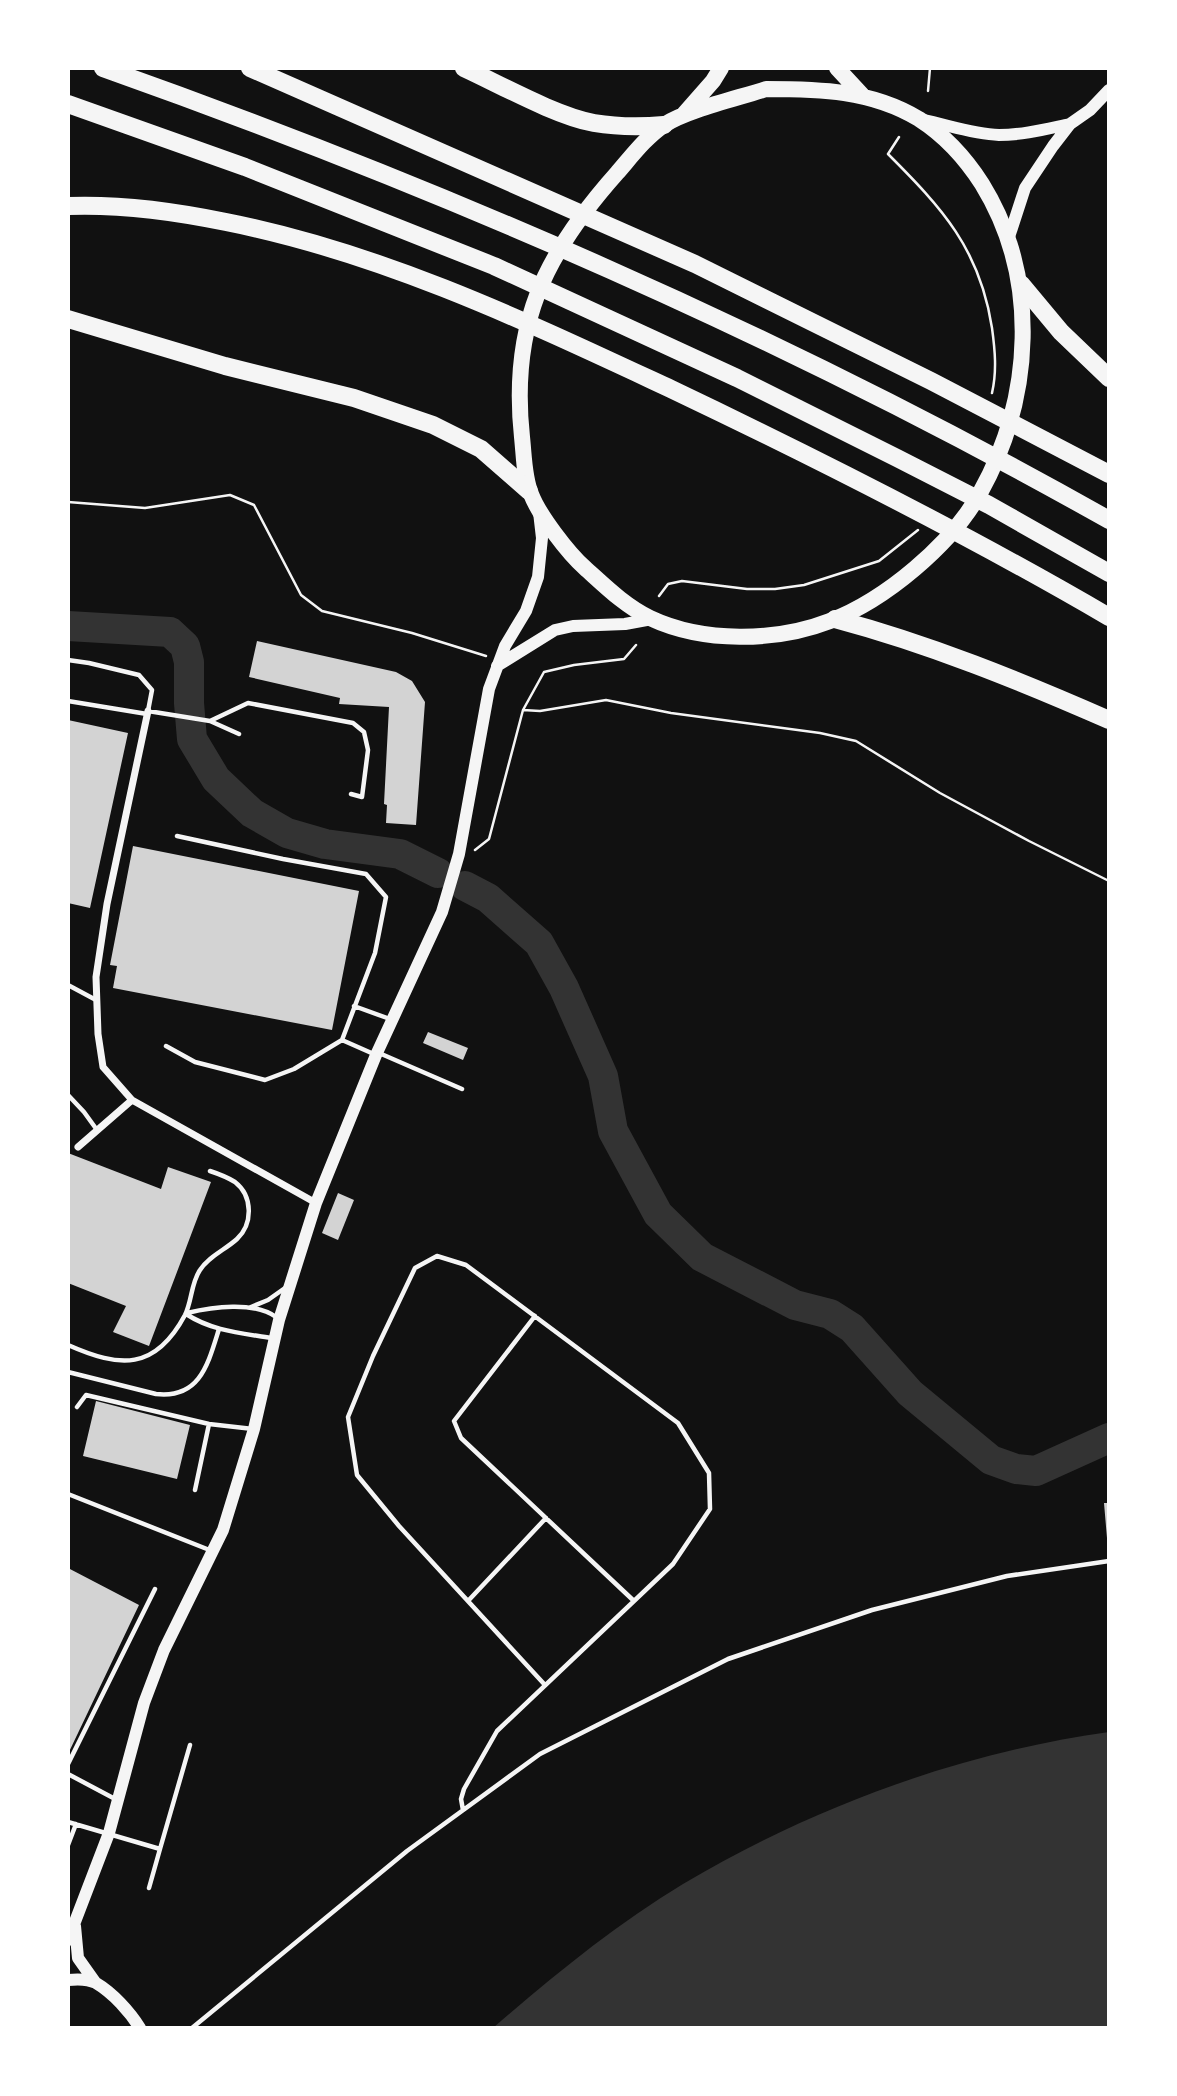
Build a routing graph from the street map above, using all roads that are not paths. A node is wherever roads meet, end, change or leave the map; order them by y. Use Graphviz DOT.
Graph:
graph roads {
  1 [pos="103,68"];
  2 [pos="250,68"];
  3 [pos="464,68"];
  4 [pos="721,68"];
  5 [pos="837,68"];
  6 [pos="1109,90"];
  7 [pos="862,95"];
  8 [pos="68,104"];
  9 [pos="682,116"];
  10 [pos="919,119"];
  11 [pos="1070,124"];
  12 [pos="664,125"];
  13 [pos="68,206"];
  14 [pos="1009,237"];
  15 [pos="1021,284"];
  16 [pos="68,319"];
  17 [pos="1109,378"];
  18 [pos="1109,474"];
  19 [pos="529,491"];
  20 [pos="539,512"];
  21 [pos="1109,520"];
  22 [pos="1109,573"];
  23 [pos="1109,617"];
  24 [pos="652,619"];
  25 [pos="835,619"];
  26 [pos="68,660"];
  27 [pos="498,663"];
  28 [pos="68,702"];
  29 [pos="148,713"];
  30 [pos="1109,720"];
  31 [pos="209,721"];
  32 [pos="239,734"];
  33 [pos="352,794"];
  34 [pos="177,836"];
  35 [pos="68,985"];
  36 [pos="97,1000"];
  37 [pos="354,1006"];
  38 [pos="393,1020"];
  39 [pos="342,1040"];
  40 [pos="166,1046"];
  41 [pos="377,1054"];
  42 [pos="462,1089"];
  43 [pos="68,1095"];
  44 [pos="132,1100"];
  45 [pos="97,1130"];
  46 [pos="78,1147"];
  47 [pos="211,1171"];
  48 [pos="316,1203"];
  49 [pos="290,1284"];
  50 [pos="247,1308"];
  51 [pos="186,1314"];
  52 [pos="535,1316"];
  53 [pos="279,1320"];
  54 [pos="219,1329"];
  55 [pos="276,1339"];
  56 [pos="68,1345"];
  57 [pos="68,1372"];
  58 [pos="77,1407"];
  59 [pos="209,1424"];
  60 [pos="254,1429"];
  61 [pos="195,1490"];
  62 [pos="68,1493"];
  63 [pos="546,1518"];
  64 [pos="212,1551"];
  65 [pos="1109,1561"];
  66 [pos="155,1589"];
  67 [pos="468,1601"];
  68 [pos="634,1601"];
  69 [pos="545,1685"];
  70 [pos="190,1745"];
  71 [pos="68,1764"];
  72 [pos="68,1774"];
  73 [pos="118,1800"];
  74 [pos="463,1810"];
  75 [pos="68,1822"];
  76 [pos="76,1824"];
  77 [pos="109,1833"];
  78 [pos="68,1845"];
  79 [pos="160,1849"];
  80 [pos="149,1888"];
  81 [pos="75,1926"];
  82 [pos="68,1940"];
  83 [pos="68,1980"];
  84 [pos="95,1982"];
  85 [pos="140,2028"];
  86 [pos="192,2028"];
  1 -- 21 [label="highway"];
  2 -- 18 [label="highway"];
  3 -- 12 [label="highway"];
  4 -- 9 [label="highway"];
  5 -- 7 [label="highway"];
  6 -- 11 [label="street"];
  7 -- 9 [label="highway"];
  7 -- 10 [label="highway"];
  8 -- 22 [label="highway"];
  9 -- 12 [label="highway"];
  10 -- 11 [label="street"];
  10 -- 14 [label="highway"];
  11 -- 14 [label="street"];
  12 -- 19 [label="highway"];
  13 -- 23 [label="highway"];
  14 -- 15 [label="highway"];
  15 -- 17 [label="highway"];
  15 -- 25 [label="highway"];
  16 -- 19 [label="highway"];
  19 -- 20 [label="highway"];
  20 -- 24 [label="highway"];
  20 -- 27 [label="street"];
  24 -- 25 [label="highway"];
  24 -- 27 [label="street"];
  25 -- 30 [label="highway"];
  26 -- 29 [label="lane"];
  27 -- 38 [label="street"];
  28 -- 29 [label="lane"];
  29 -- 31 [label="lane"];
  29 -- 36 [label="street"];
  31 -- 32 [label="lane"];
  31 -- 33 [label="lane"];
  34 -- 37 [label="lane"];
  35 -- 36 [label="lane"];
  36 -- 44 [label="street"];
  37 -- 38 [label="lane"];
  37 -- 39 [label="lane"];
  38 -- 41 [label="street"];
  39 -- 40 [label="lane"];
  39 -- 41 [label="lane"];
  41 -- 42 [label="lane"];
  41 -- 48 [label="street"];
  43 -- 45 [label="lane"];
  44 -- 45 [label="street"];
  44 -- 48 [label="street"];
  45 -- 46 [label="street"];
  47 -- 51 [label="lane"];
  48 -- 49 [label="street"];
  49 -- 50 [label="lane"];
  49 -- 53 [label="street"];
  50 -- 51 [label="lane"];
  50 -- 53 [label="lane"];
  51 -- 54 [label="lane"];
  51 -- 56 [label="lane"];
  52 -- 63 [label="lane"];
  52 -- 67 [label="lane"];
  52 -- 68 [label="lane"];
  53 -- 55 [label="street"];
  54 -- 55 [label="lane"];
  54 -- 57 [label="lane"];
  55 -- 60 [label="street"];
  58 -- 59 [label="lane"];
  59 -- 60 [label="lane"];
  59 -- 61 [label="lane"];
  60 -- 64 [label="street"];
  62 -- 64 [label="lane"];
  63 -- 67 [label="lane"];
  63 -- 68 [label="lane"];
  64 -- 73 [label="street"];
  65 -- 74 [label="lane"];
  66 -- 71 [label="lane"];
  67 -- 69 [label="lane"];
  68 -- 69 [label="lane"];
  69 -- 74 [label="lane"];
  70 -- 79 [label="lane"];
  72 -- 73 [label="lane"];
  73 -- 77 [label="street"];
  74 -- 86 [label="lane"];
  75 -- 76 [label="lane"];
  76 -- 77 [label="lane"];
  76 -- 78 [label="lane"];
  77 -- 79 [label="lane"];
  77 -- 81 [label="street"];
  79 -- 80 [label="lane"];
  81 -- 82 [label="street"];
  81 -- 84 [label="street"];
  83 -- 84 [label="street"];
  84 -- 85 [label="street"];
}
